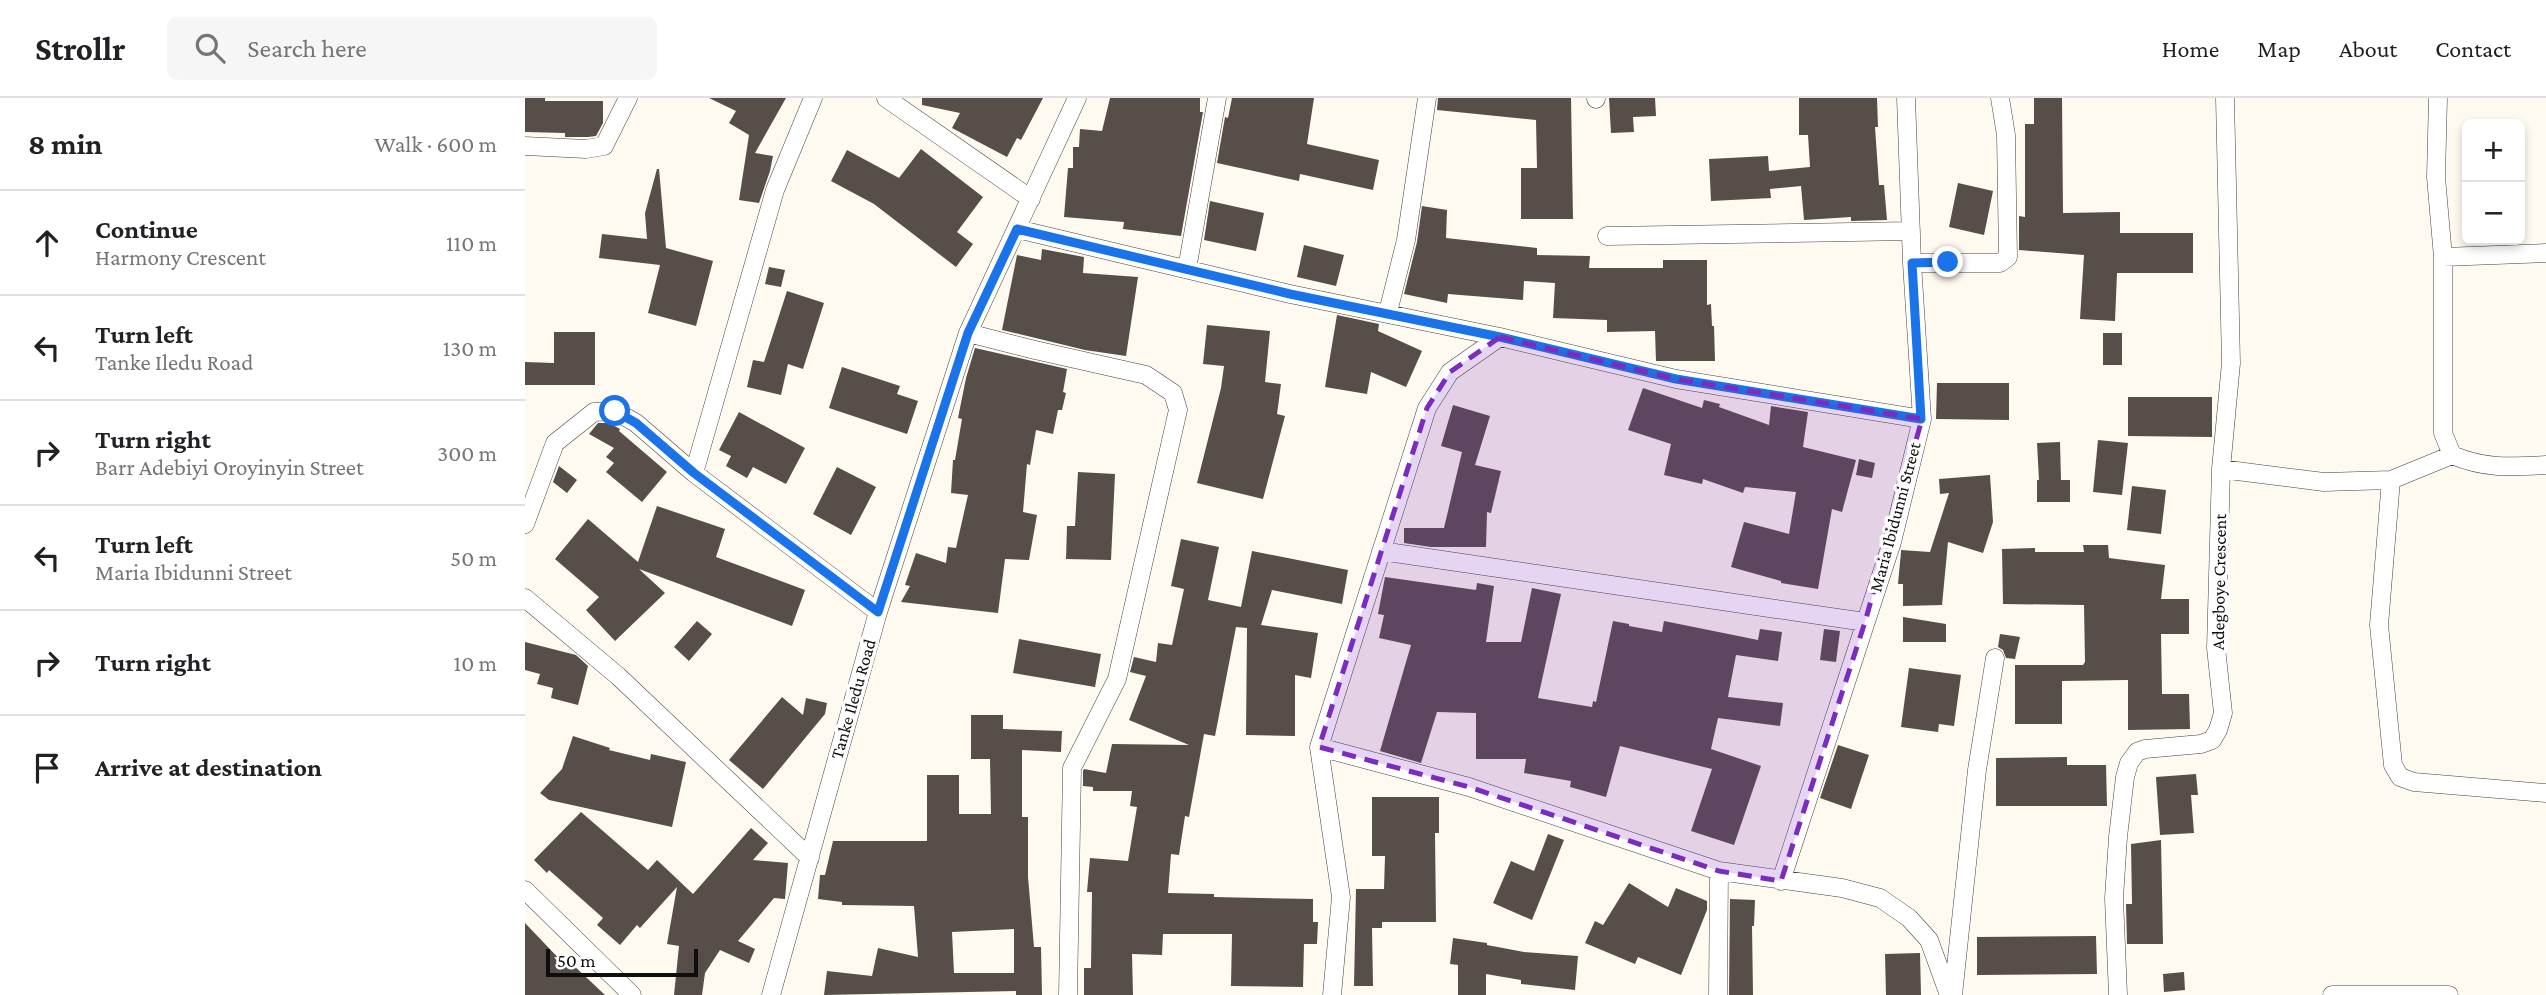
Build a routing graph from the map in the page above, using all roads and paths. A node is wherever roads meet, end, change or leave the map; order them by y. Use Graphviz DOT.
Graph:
graph roads {
  1 [pos="628,98"];
  2 [pos="813,98"];
  3 [pos="886,98"];
  4 [pos="1077,98"];
  5 [pos="1217,98"];
  6 [pos="1427,98"];
  7 [pos="1906,98"];
  8 [pos="2000,98"];
  9 [pos="2225,98"];
  10 [pos="2438,98"];
  11 [pos="525,146"];
  12 [pos="1031,199"];
  13 [pos="1017,229"];
  14 [pos="1911,230"];
  15 [pos="1607,236"];
  16 [pos="2546,253"];
  17 [pos="2443,257"];
  18 [pos="1912,263"];
  19 [pos="1188,269"];
  20 [pos="1388,312"];
  21 [pos="968,333"];
  22 [pos="1500,337"];
  23 [pos="1921,419"];
  24 [pos="2452,455"];
  25 [pos="2546,465"];
  26 [pos="2221,469"];
  27 [pos="694,473"];
  28 [pos="2391,480"];
  29 [pos="525,524"];
  30 [pos="1381,551"];
  31 [pos="525,598"];
  32 [pos="878,612"];
  33 [pos="1865,622"];
  34 [pos="1995,658"];
  35 [pos="1319,747"];
  36 [pos="2546,793"];
  37 [pos="810,858"];
  38 [pos="1719,871"];
  39 [pos="1781,881"];
  40 [pos="525,890"];
  41 [pos="632,995"];
  42 [pos="771,995"];
  43 [pos="1067,995"];
  44 [pos="1332,995"];
  45 [pos="1718,995"];
  46 [pos="1951,995"];
  47 [pos="2118,995"];
  48 [pos="2332,995"];
  49 [pos="2449,995"];
  1 -- 11 [label="street"];
  2 -- 27 [label="street"];
  3 -- 12 [label="street"];
  4 -- 12 [label="street, Tanke Iledu Road"];
  5 -- 19 [label="street"];
  6 -- 20 [label="street"];
  7 -- 14 [label="street, Maria Ibidunni Street"];
  8 -- 18 [label="street"];
  9 -- 26 [label="street, Adegboye Crescent"];
  10 -- 17 [label="street"];
  12 -- 13 [label="street, Tanke Iledu Road"];
  13 -- 19 [label="street"];
  13 -- 21 [label="street, Tanke Iledu Road"];
  14 -- 15 [label="street"];
  14 -- 18 [label="street, Maria Ibidunni Street"];
  16 -- 17 [label="street"];
  17 -- 24 [label="street"];
  18 -- 23 [label="street, Maria Ibidunni Street"];
  19 -- 20 [label="street"];
  20 -- 22 [label="street"];
  21 -- 32 [label="street, Tanke Iledu Road"];
  21 -- 43 [label="street"];
  22 -- 23 [label="street"];
  22 -- 30 [label="street"];
  23 -- 33 [label="street, Maria Ibidunni Street"];
  24 -- 25 [label="street"];
  24 -- 28 [label="street"];
  26 -- 28 [label="street"];
  26 -- 47 [label="street, Adegboye Crescent"];
  27 -- 29 [label="street"];
  27 -- 32 [label="street"];
  28 -- 36 [label="street"];
  30 -- 33 [label="street"];
  30 -- 35 [label="street"];
  31 -- 37 [label="street"];
  32 -- 37 [label="street, Tanke Iledu Road"];
  33 -- 39 [label="street, Maria Ibidunni Street"];
  34 -- 46 [label="street"];
  35 -- 38 [label="street"];
  35 -- 44 [label="street"];
  37 -- 42 [label="street, Tanke Iledu Road"];
  38 -- 39 [label="street"];
  38 -- 45 [label="street"];
  39 -- 46 [label="street"];
  40 -- 41 [label="street"];
  48 -- 49 [label="street"];
}
